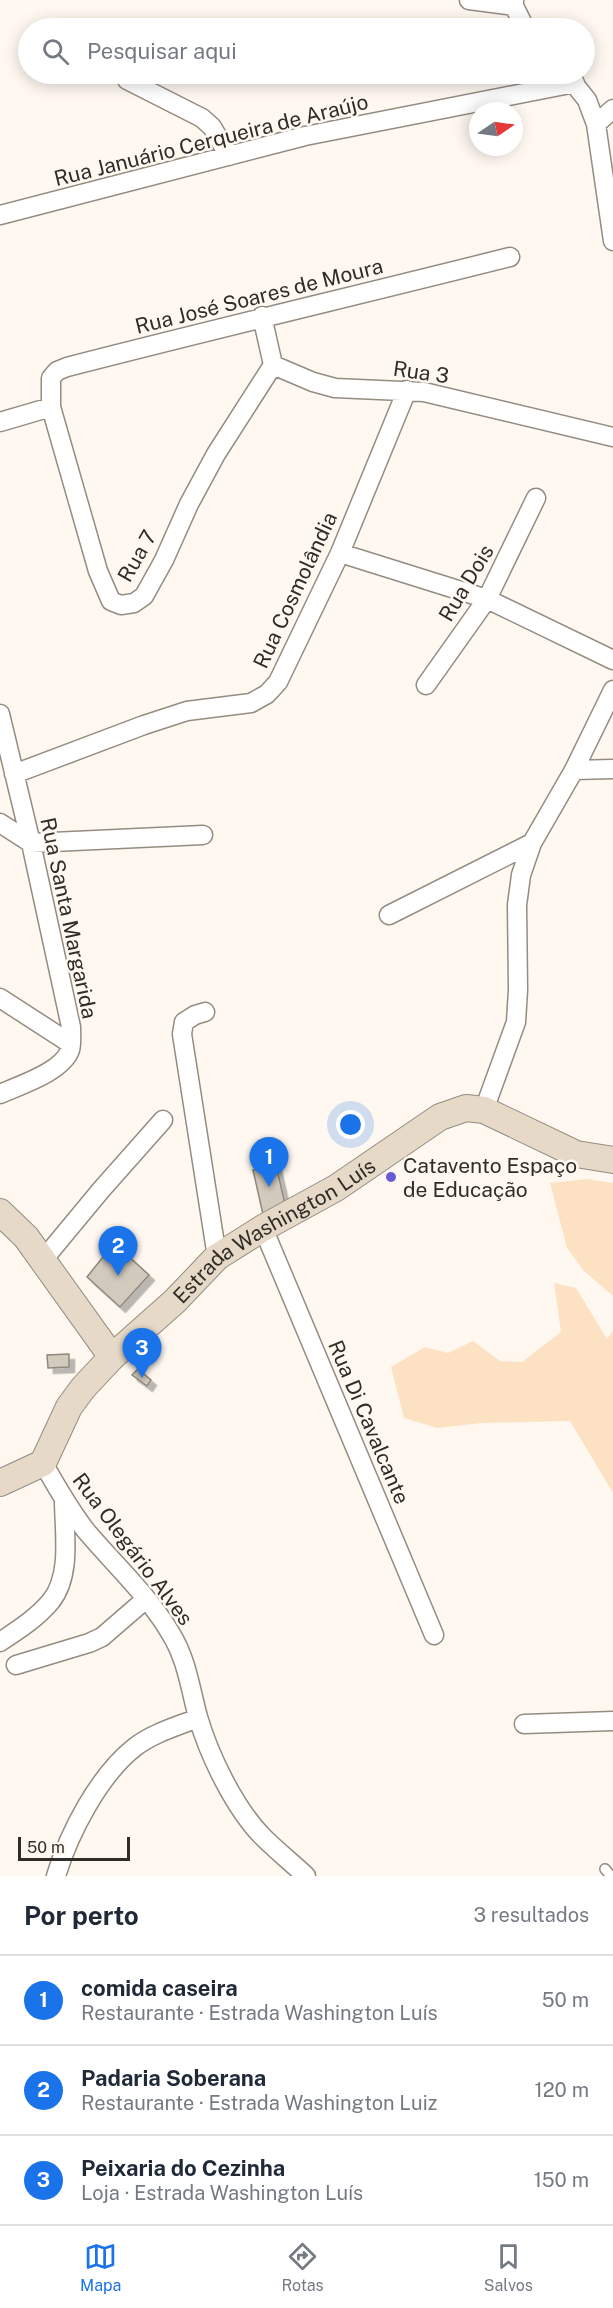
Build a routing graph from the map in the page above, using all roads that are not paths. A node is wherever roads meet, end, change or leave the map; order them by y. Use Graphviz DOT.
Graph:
graph roads {
  1 [pos="469,0"];
  2 [pos="514,3"];
  3 [pos="521,18"];
  4 [pos="134,84"];
  5 [pos="543,84"];
  6 [pos="575,84"];
  7 [pos="613,109"];
  8 [pos="596,124"];
  9 [pos="229,156"];
  10 [pos="0,215"];
  11 [pos="613,241"];
  12 [pos="510,257"];
  13 [pos="262,316"];
  14 [pos="273,364"];
  15 [pos="408,390"];
  16 [pos="51,407"];
  17 [pos="0,422"];
  18 [pos="613,437"];
  19 [pos="536,498"];
  20 [pos="340,553"];
  21 [pos="488,599"];
  22 [pos="613,660"];
  23 [pos="426,685"];
  24 [pos="613,690"];
  25 [pos="0,714"];
  26 [pos="613,769"];
  27 [pos="574,770"];
  28 [pos="14,774"];
  29 [pos="0,823"];
  30 [pos="203,835"];
  31 [pos="31,843"];
  32 [pos="532,843"];
  33 [pos="388,915"];
  34 [pos="0,998"];
  35 [pos="205,1012"];
  36 [pos="71,1044"];
  37 [pos="0,1094"];
  38 [pos="484,1110"];
  39 [pos="164,1120"];
  40 [pos="613,1160"];
  41 [pos="0,1212"];
  42 [pos="263,1228"];
  43 [pos="217,1257"];
  44 [pos="43,1260"];
  45 [pos="112,1357"];
  46 [pos="43,1463"];
  47 [pos="3,1476"];
  48 [pos="64,1500"];
  49 [pos="146,1599"];
  50 [pos="434,1635"];
  51 [pos="0,1642"];
  52 [pos="16,1665"];
  53 [pos="198,1718"];
  54 [pos="613,1720"];
  55 [pos="524,1724"];
  56 [pos="56,1876"];
  57 [pos="306,1876"];
  1 -- 2 [label="street"];
  2 -- 3 [label="street"];
  4 -- 9 [label="street"];
  5 -- 9 [label="street, Rua Januário Cerqueira de Araújo"];
  6 -- 8 [label="street"];
  7 -- 8 [label="street"];
  8 -- 11 [label="street"];
  9 -- 10 [label="street, Rua Januário Cerqueira de Araújo"];
  12 -- 13 [label="street, Rua José Soares de Moura"];
  13 -- 14 [label="street"];
  13 -- 16 [label="street, Rua José Soares de Moura"];
  14 -- 15 [label="street, Rua 3"];
  14 -- 16 [label="street, Rua 7"];
  15 -- 18 [label="street, Rua 3"];
  15 -- 20 [label="street, Rua Cosmolândia"];
  16 -- 17 [label="street"];
  19 -- 21 [label="street, Rua Dois"];
  20 -- 21 [label="street"];
  20 -- 28 [label="street, Rua Cosmolândia"];
  21 -- 22 [label="street"];
  21 -- 23 [label="street, Rua Dois"];
  24 -- 27 [label="street"];
  25 -- 28 [label="street, Rua Santa Margarida"];
  26 -- 27 [label="street"];
  27 -- 32 [label="street"];
  28 -- 31 [label="street, Rua Santa Margarida"];
  29 -- 31 [label="street"];
  30 -- 31 [label="street"];
  31 -- 36 [label="street, Rua Santa Margarida"];
  32 -- 33 [label="street"];
  32 -- 38 [label="street"];
  34 -- 36 [label="street"];
  35 -- 43 [label="street"];
  36 -- 37 [label="street, Rua Santa Margarida"];
  38 -- 40 [label="street, Estrada Washington Luís"];
  38 -- 42 [label="street, Estrada Washington Luís"];
  39 -- 44 [label="street"];
  41 -- 44 [label="street"];
  42 -- 43 [label="street, Estrada Washington Luís"];
  42 -- 50 [label="street, Rua Di Cavalcante"];
  43 -- 45 [label="street, Estrada Washington Luís"];
  44 -- 45 [label="street"];
  45 -- 46 [label="street, Estrada Washington Luís"];
  46 -- 47 [label="street"];
  46 -- 48 [label="street, Rua Olegário Alves"];
  48 -- 49 [label="street, Rua Olegário Alves"];
  48 -- 51 [label="street"];
  49 -- 52 [label="street"];
  49 -- 53 [label="street, Rua Olegário Alves"];
  53 -- 56 [label="street"];
  53 -- 57 [label="street, Rua Olegário Alves"];
  54 -- 55 [label="street"];
}
